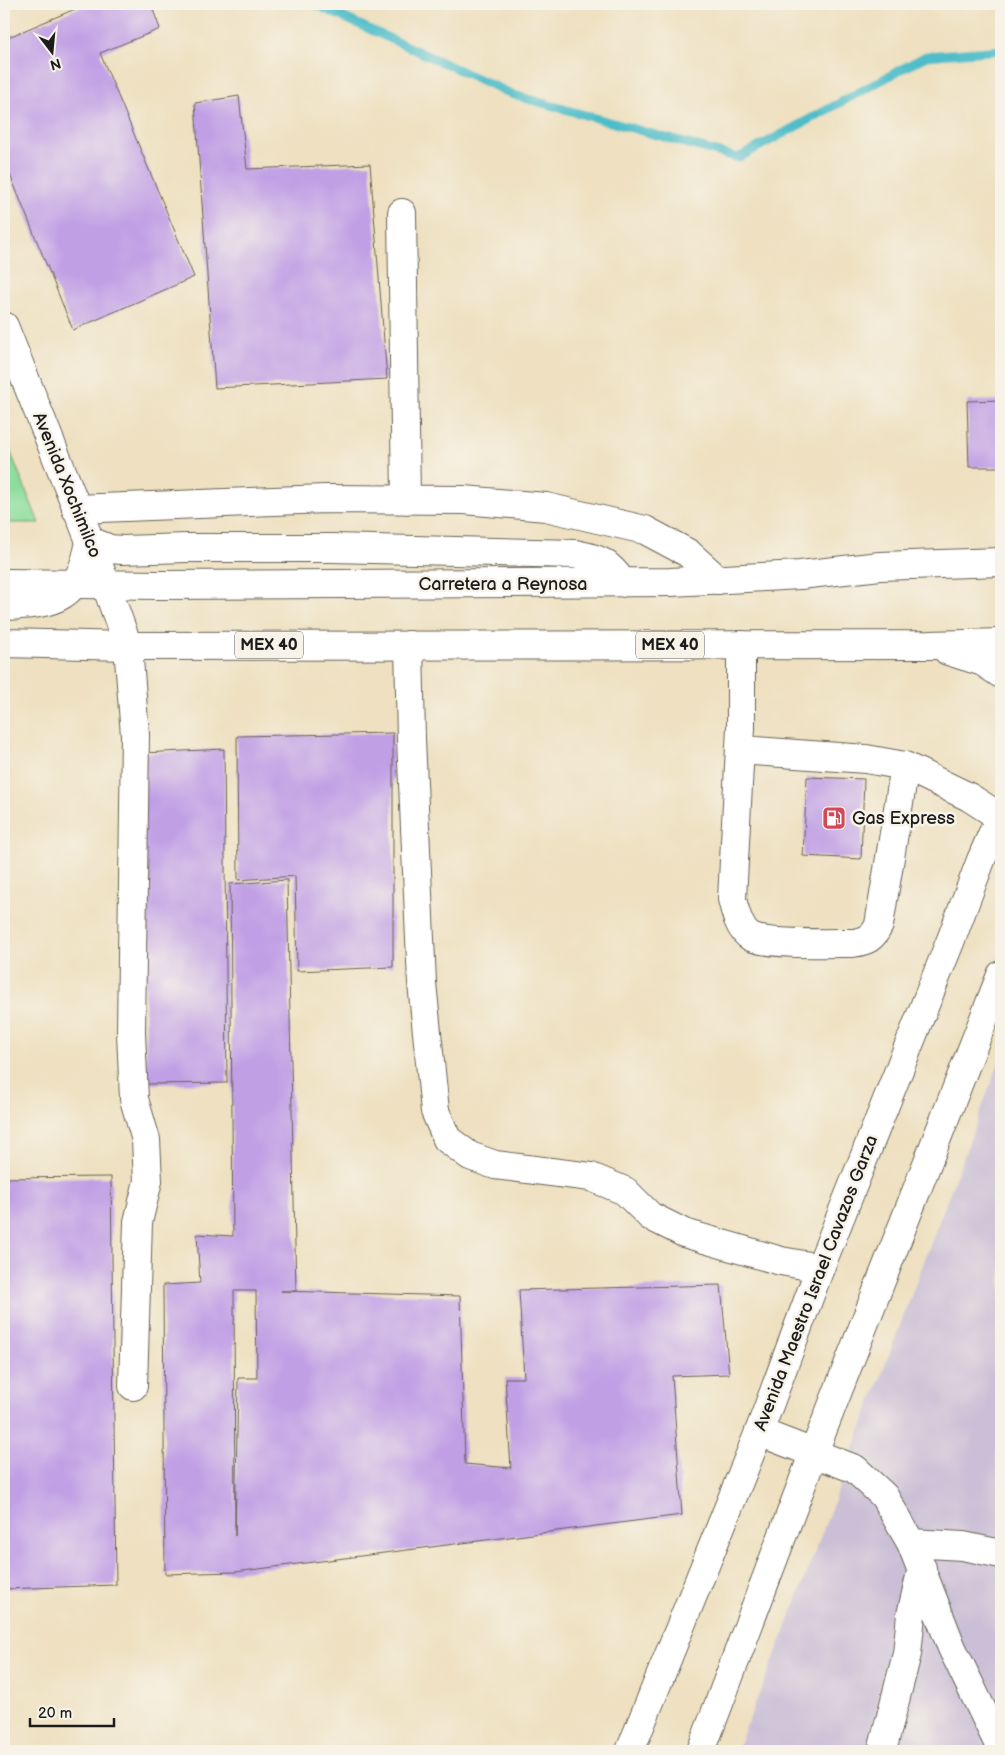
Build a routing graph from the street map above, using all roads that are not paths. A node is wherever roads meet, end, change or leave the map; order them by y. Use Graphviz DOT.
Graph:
graph roads {
  1 [pos="402,213"];
  2 [pos="4,326"];
  3 [pos="406,500"];
  4 [pos="76,509"];
  5 [pos="90,541"];
  6 [pos="1001,562"];
  7 [pos="718,580"];
  8 [pos="4,583"];
  9 [pos="623,583"];
  10 [pos="74,584"];
  11 [pos="106,585"];
  12 [pos="4,606"];
  13 [pos="4,643"];
  14 [pos="1001,643"];
  15 [pos="741,644"];
  16 [pos="409,645"];
  17 [pos="930,645"];
  18 [pos="128,646"];
  19 [pos="1001,674"];
  20 [pos="740,750"];
  21 [pos="905,766"];
  22 [pos="1001,815"];
  23 [pos="1001,975"];
  24 [pos="820,1268"];
  25 [pos="133,1386"];
  26 [pos="759,1432"];
  27 [pos="814,1452"];
  28 [pos="911,1543"];
  29 [pos="1001,1554"];
  30 [pos="922,1568"];
  31 [pos="1001,1748"];
  32 [pos="630,1751"];
  33 [pos="701,1751"];
  34 [pos="882,1751"];
  1 -- 3 [label="main road"];
  2 -- 4 [label="main road, Avenida Xochimilco"];
  3 -- 4 [label="main road"];
  3 -- 7 [label="main road"];
  4 -- 5 [label="main road, Avenida Xochimilco"];
  5 -- 9 [label="main road"];
  5 -- 10 [label="main road"];
  5 -- 11 [label="main road, Avenida Xochimilco"];
  6 -- 7 [label="main road, Carretera a Reynosa"];
  7 -- 9 [label="main road, Carretera a Reynosa"];
  8 -- 10 [label="main road, Carretera a Reynosa"];
  9 -- 11 [label="main road, Carretera a Reynosa"];
  10 -- 11 [label="main road, Carretera a Reynosa"];
  10 -- 12 [label="main road"];
  11 -- 18 [label="main road, Avenida Xochimilco"];
  13 -- 18 [label="main road, MEX 40"];
  14 -- 17 [label="main road, MEX 40"];
  15 -- 16 [label="main road, MEX 40"];
  15 -- 17 [label="main road, MEX 40"];
  15 -- 20 [label="main road"];
  16 -- 18 [label="main road, MEX 40"];
  16 -- 24 [label="main road"];
  17 -- 19 [label="main road"];
  18 -- 25 [label="main road, Avenida Xochimilco"];
  20 -- 21 [label="main road"];
  20 -- 21 [label="main road"];
  21 -- 22 [label="main road"];
  22 -- 24 [label="main road, Avenida Maestro Israel Cavazos Garza"];
  23 -- 27 [label="main road"];
  24 -- 26 [label="main road, Avenida Maestro Israel Cavazos Garza"];
  26 -- 27 [label="main road"];
  26 -- 32 [label="main road, Avenida Maestro Israel Cavazos Garza"];
  27 -- 28 [label="main road"];
  27 -- 33 [label="main road"];
  28 -- 29 [label="main road"];
  28 -- 30 [label="main road"];
  30 -- 31 [label="main road"];
  30 -- 34 [label="main road"];
}
